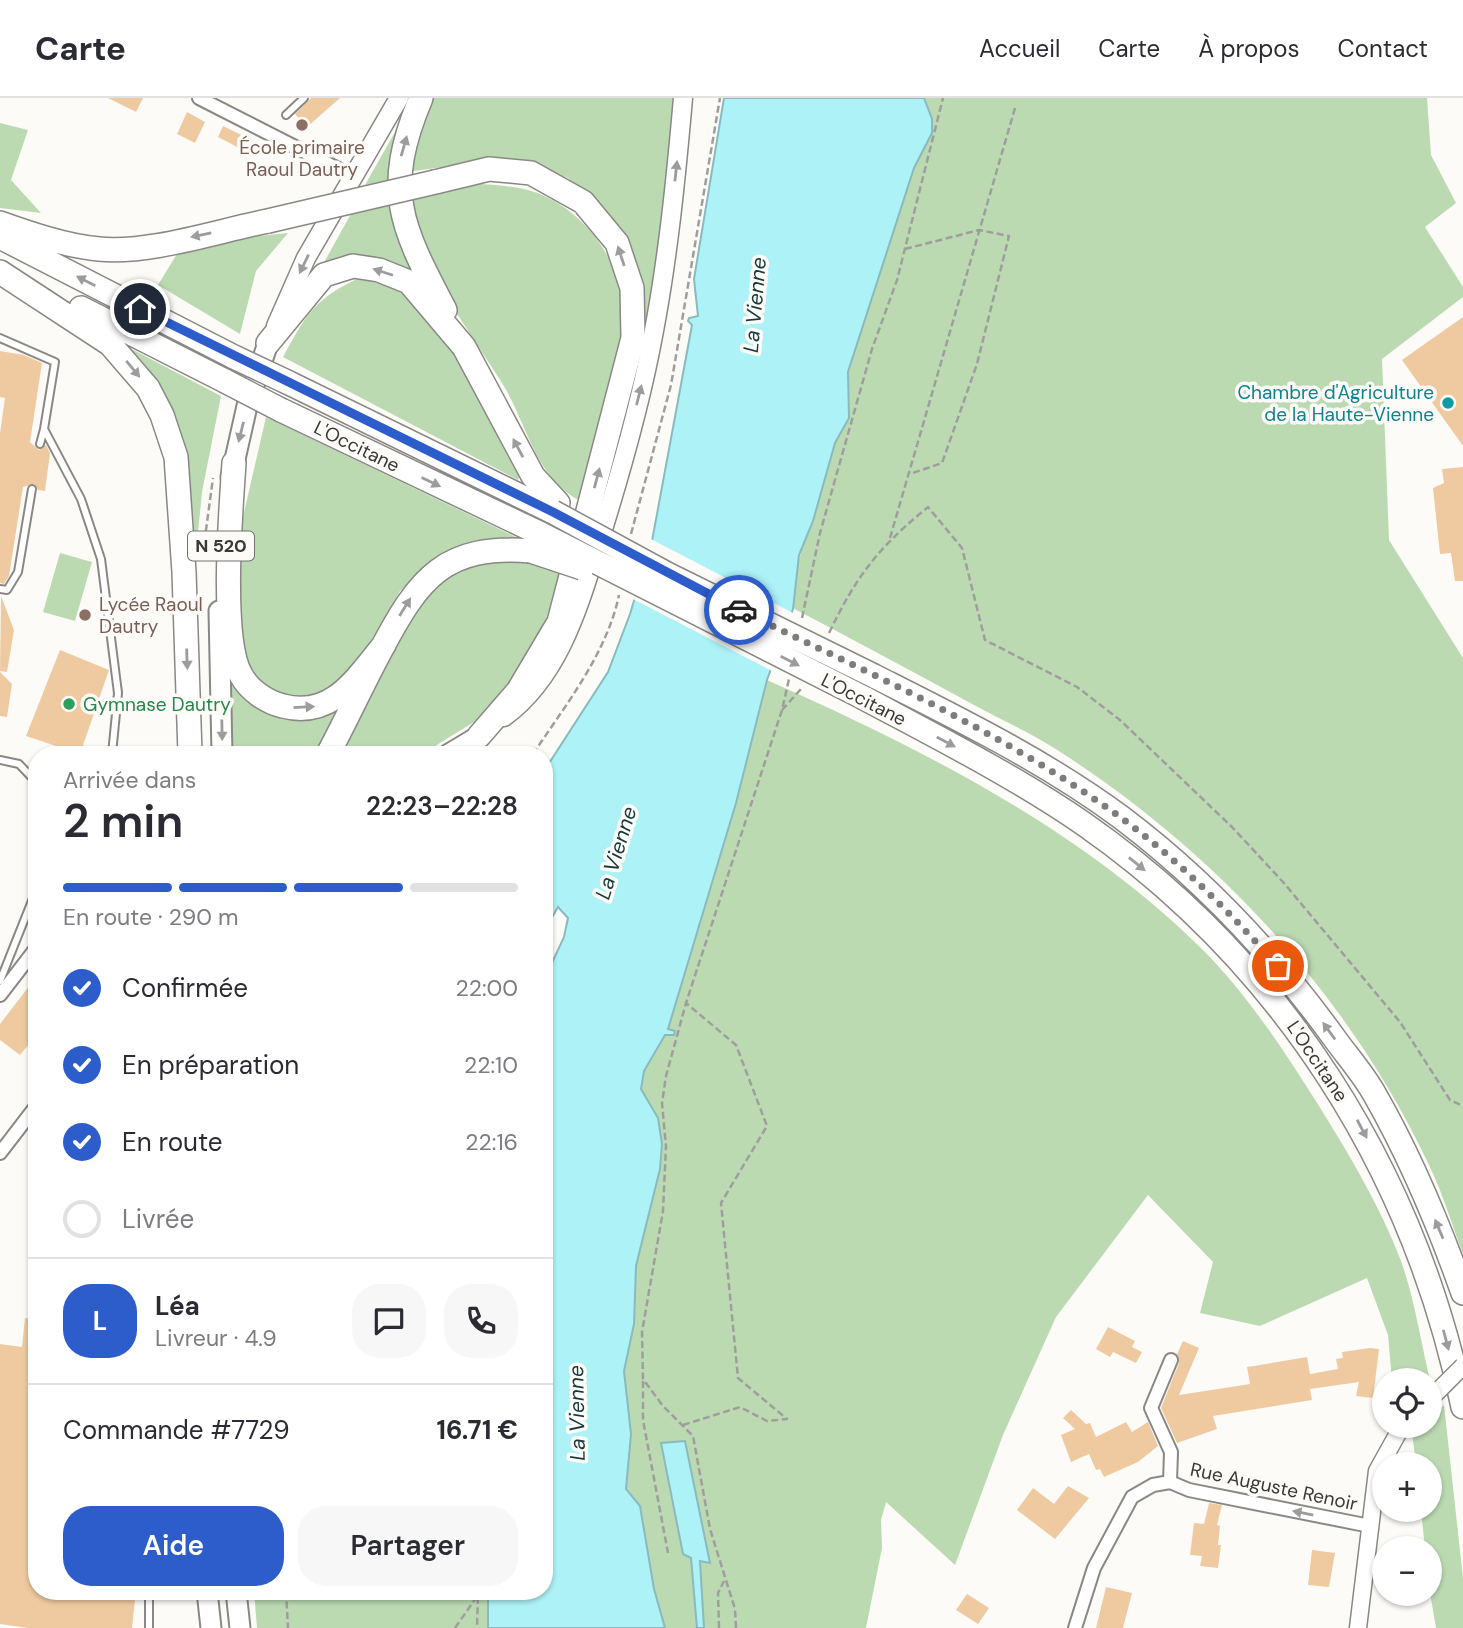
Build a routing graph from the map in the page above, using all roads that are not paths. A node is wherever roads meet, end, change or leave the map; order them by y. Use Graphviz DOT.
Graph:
graph roads {
  1 [pos="199,98"];
  2 [pos="304,98"];
  3 [pos="399,98"];
  4 [pos="421,98"];
  5 [pos="683,98"];
  6 [pos="286,115"];
  7 [pos="352,176"];
  8 [pos="0,223"];
  9 [pos="0,237"];
  10 [pos="0,269"];
  11 [pos="0,338"];
  12 [pos="268,343"];
  13 [pos="464,346"];
  14 [pos="44,429"];
  15 [pos="40,444"];
  16 [pos="224,468"];
  17 [pos="32,489"];
  18 [pos="555,508"];
  19 [pos="536,543"];
  20 [pos="0,589"];
  21 [pos="384,645"];
  22 [pos="479,736"];
  23 [pos="113,746"];
  24 [pos="190,746"];
  25 [pos="222,746"];
  26 [pos="332,746"];
  27 [pos="462,746"];
  28 [pos="0,760"];
  29 [pos="28,774"];
  30 [pos="28,911"];
  31 [pos="28,959"];
  32 [pos="0,981"];
  33 [pos="0,995"];
  34 [pos="28,1117"];
  35 [pos="0,1153"];
  36 [pos="1463,1293"];
  37 [pos="1171,1360"];
  38 [pos="1463,1366"];
  39 [pos="1442,1387"];
  40 [pos="1463,1407"];
  41 [pos="1395,1438"];
  42 [pos="1170,1482"];
  43 [pos="1370,1526"];
  44 [pos="149,1600"];
  45 [pos="208,1600"];
  46 [pos="237,1600"];
  47 [pos="149,1628"];
  48 [pos="211,1628"];
  49 [pos="240,1628"];
  50 [pos="1075,1628"];
  51 [pos="1358,1628"];
  1 -- 7 [label="street"];
  2 -- 6 [label="lane"];
  3 -- 7 [label="main road"];
  13 -- 4 [label="highway, one-way"];
  22 -- 5 [label="main road, one-way"];
  7 -- 12 [label="main road, one-way"];
  22 -- 8 [label="highway, one-way, bridge"];
  18 -- 9 [label="highway, L'Occitane, one-way, bridge"];
  10 -- 19 [label="highway, L'Occitane, one-way, bridge"];
  10 -- 24 [label="highway, one-way"];
  11 -- 14 [label="lane"];
  13 -- 12 [label="highway, one-way"];
  12 -- 16 [label="main road, N 520, one-way"];
  18 -- 13 [label="highway, one-way"];
  14 -- 15 [label="lane"];
  14 -- 23 [label="lane"];
  16 -- 21 [label="highway, one-way"];
  16 -- 25 [label="main road, N 520, one-way"];
  17 -- 20 [label="lane"];
  36 -- 18 [label="highway, L'Occitane, one-way, bridge"];
  21 -- 19 [label="highway, one-way"];
  19 -- 40 [label="highway, L'Occitane, one-way, bridge"];
  21 -- 26 [label="highway"];
  22 -- 27 [label="main road"];
  28 -- 29 [label="lane"];
  30 -- 32 [label="lane"];
  31 -- 33 [label="street"];
  34 -- 35 [label="street"];
  37 -- 42 [label="street, Rue Auguste Renoir"];
  38 -- 39 [label="street, bridge"];
  41 -- 43 [label="street"];
  43 -- 42 [label="street, Rue Auguste Renoir, one-way"];
  42 -- 50 [label="street, Rue Auguste Renoir"];
  43 -- 51 [label="street"];
  44 -- 47 [label="lane"];
  45 -- 48 [label="main road"];
  46 -- 49 [label="main road"];
}
